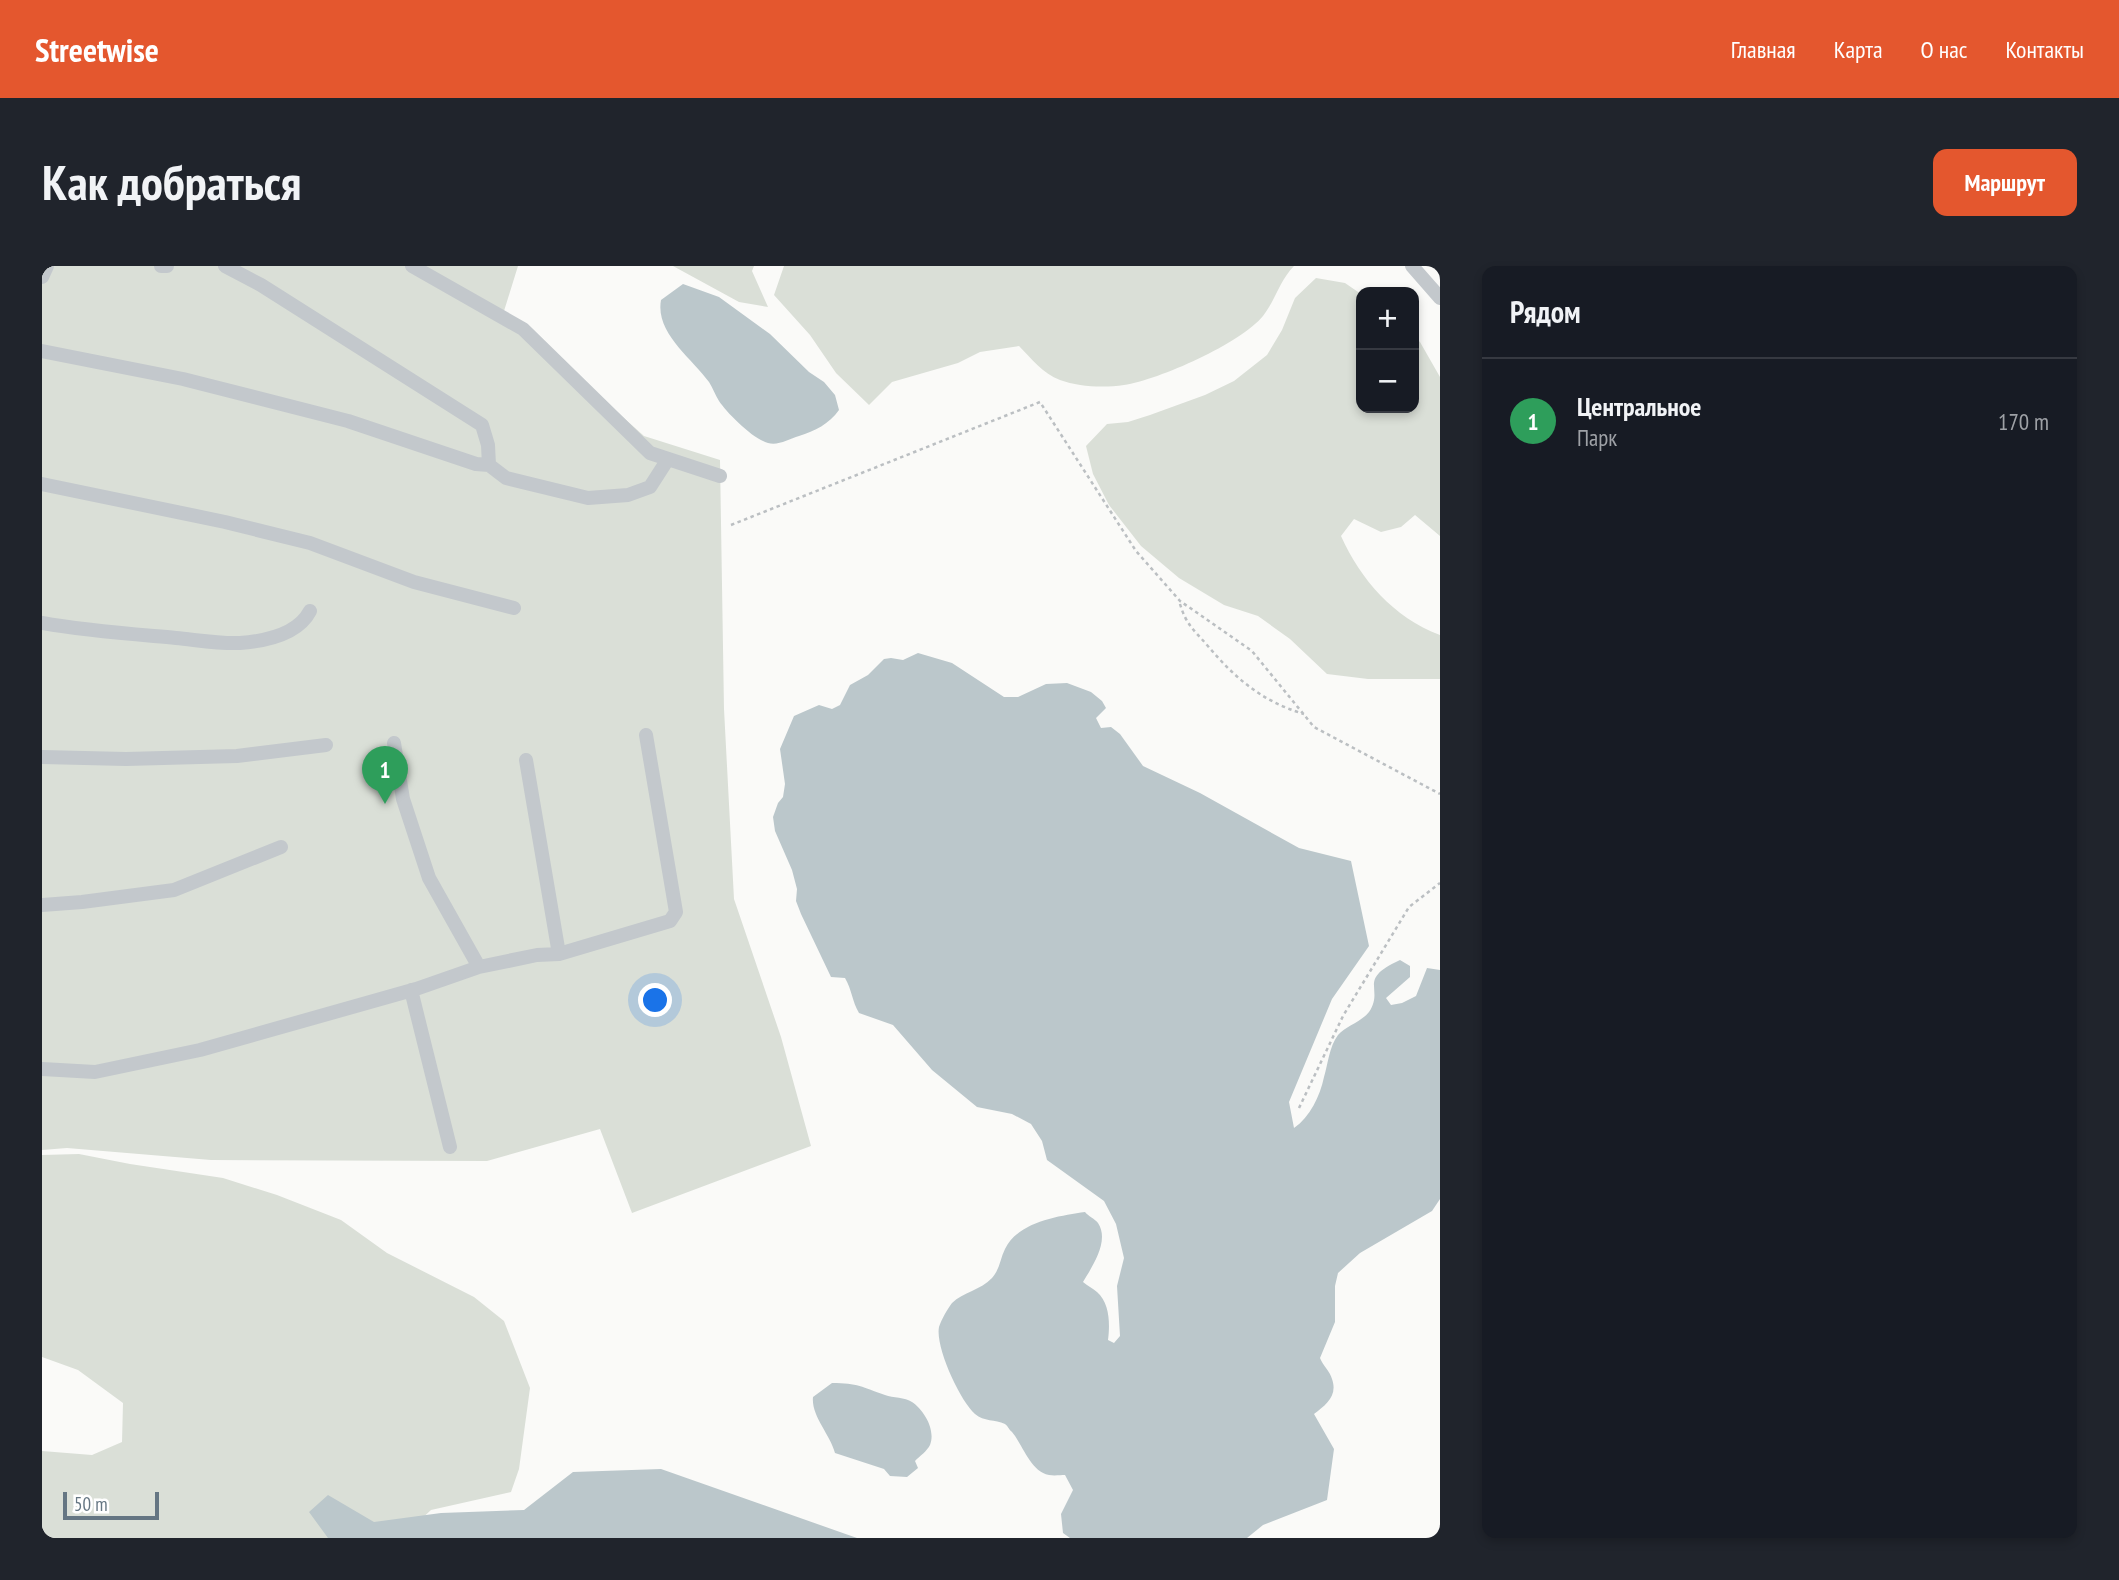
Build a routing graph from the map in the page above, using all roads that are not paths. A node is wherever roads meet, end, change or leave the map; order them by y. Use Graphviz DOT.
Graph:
graph roads {
  1 [pos="47,266"];
  2 [pos="161,266"];
  3 [pos="167,266"];
  4 [pos="225,266"];
  5 [pos="412,266"];
  6 [pos="1412,266"];
  7 [pos="42,277"];
  8 [pos="1440,298"];
  9 [pos="42,351"];
  10 [pos="668,459"];
  11 [pos="489,465"];
  12 [pos="720,476"];
  13 [pos="42,484"];
  14 [pos="514,608"];
  15 [pos="310,611"];
  16 [pos="42,623"];
  17 [pos="646,735"];
  18 [pos="394,743"];
  19 [pos="326,745"];
  20 [pos="42,757"];
  21 [pos="526,760"];
  22 [pos="281,847"];
  23 [pos="42,905"];
  24 [pos="559,954"];
  25 [pos="479,967"];
  26 [pos="411,990"];
  27 [pos="42,1069"];
  28 [pos="450,1147"];
  1 -- 7 [label="street"];
  2 -- 3 [label="street"];
  4 -- 11 [label="street"];
  5 -- 10 [label="street"];
  6 -- 8 [label="street"];
  9 -- 11 [label="street"];
  10 -- 11 [label="street"];
  10 -- 12 [label="street"];
  13 -- 14 [label="street"];
  15 -- 16 [label="street"];
  17 -- 24 [label="street"];
  18 -- 25 [label="street"];
  19 -- 20 [label="street"];
  21 -- 24 [label="street"];
  22 -- 23 [label="street"];
  24 -- 25 [label="street"];
  25 -- 26 [label="street"];
  26 -- 27 [label="street"];
  26 -- 28 [label="street"];
}
